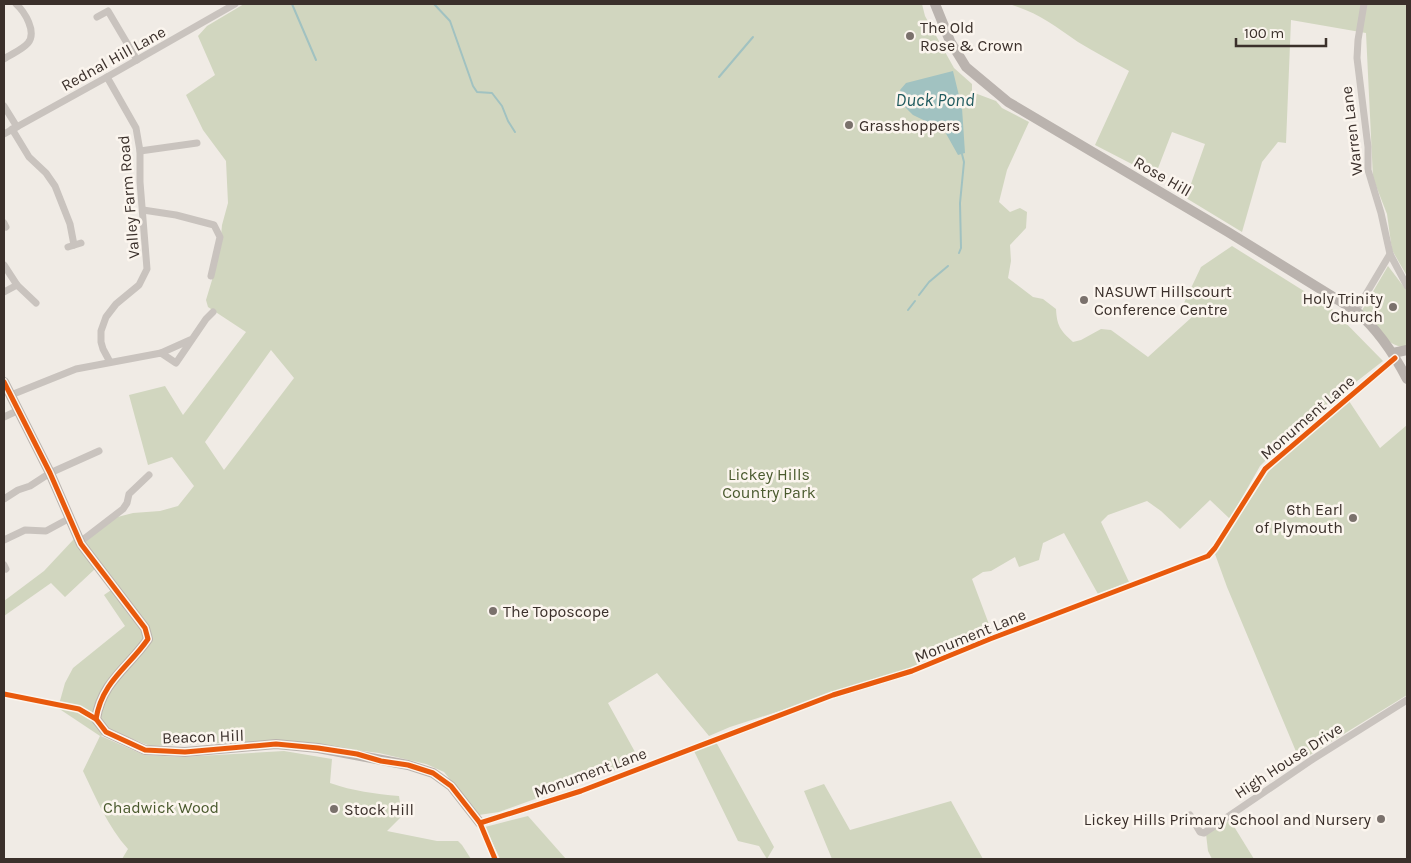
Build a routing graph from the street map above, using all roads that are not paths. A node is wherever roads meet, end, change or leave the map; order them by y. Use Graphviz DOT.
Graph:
graph roads {
  1 [pos="16,4"];
  2 [pos="235,4"];
  3 [pos="935,4"];
  4 [pos="1364,4"];
  5 [pos="97,17"];
  6 [pos="4,59"];
  7 [pos="137,60"];
  8 [pos="107,77"];
  9 [pos="4,106"];
  10 [pos="15,128"];
  11 [pos="4,134"];
  12 [pos="197,143"];
  13 [pos="140,151"];
  14 [pos="143,210"];
  15 [pos="82,242"];
  16 [pos="1390,254"];
  17 [pos="4,265"];
  18 [pos="211,276"];
  19 [pos="17,285"];
  20 [pos="1407,286"];
  21 [pos="4,292"];
  22 [pos="36,303"];
  23 [pos="1356,310"];
  24 [pos="213,312"];
  25 [pos="191,340"];
  26 [pos="1407,350"];
  27 [pos="161,353"];
  28 [pos="1394,355"];
  29 [pos="110,362"];
  30 [pos="1407,379"];
  31 [pos="4,382"];
  32 [pos="11,395"];
  33 [pos="19,410"];
  34 [pos="4,417"];
  35 [pos="99,450"];
  36 [pos="50,473"];
  37 [pos="149,475"];
  38 [pos="4,499"];
  39 [pos="70,518"];
  40 [pos="4,540"];
  41 [pos="80,542"];
  42 [pos="1407,700"];
  43 [pos="1190,815"];
  44 [pos="480,823"];
  45 [pos="496,859"];
  1 -- 6 [label="street"];
  2 -- 7 [label="street, Rednal Hill Lane"];
  3 -- 23 [label="street, Rose Hill"];
  4 -- 16 [label="street, Warren Lane"];
  5 -- 7 [label="street"];
  7 -- 8 [label="street, Rednal Hill Lane"];
  8 -- 10 [label="street, Rednal Hill Lane"];
  8 -- 13 [label="street, Valley Farm Road"];
  9 -- 10 [label="street"];
  10 -- 11 [label="street, Rednal Hill Lane"];
  10 -- 15 [label="street"];
  12 -- 13 [label="street"];
  13 -- 14 [label="street, Valley Farm Road"];
  14 -- 18 [label="street"];
  14 -- 29 [label="street, Valley Farm Road"];
  16 -- 20 [label="street, Warren Lane"];
  16 -- 23 [label="street"];
  17 -- 19 [label="street"];
  19 -- 21 [label="street"];
  19 -- 22 [label="street"];
  23 -- 28 [label="street, Rose Hill"];
  24 -- 25 [label="street"];
  25 -- 27 [label="street"];
  25 -- 27 [label="street"];
  26 -- 28 [label="street"];
  27 -- 29 [label="street"];
  28 -- 30 [label="street, Rose Hill"];
  28 -- 44 [label="street, Monument Lane"];
  29 -- 32 [label="street"];
  31 -- 32 [label="street, Beacon Hill"];
  32 -- 33 [label="street, Beacon Hill"];
  33 -- 34 [label="street"];
  33 -- 36 [label="street, Beacon Hill"];
  35 -- 36 [label="street"];
  36 -- 38 [label="street"];
  36 -- 39 [label="street, Beacon Hill"];
  37 -- 41 [label="street"];
  39 -- 40 [label="street"];
  39 -- 41 [label="street, Beacon Hill"];
  41 -- 44 [label="street, Beacon Hill"];
  42 -- 43 [label="street, High House Drive"];
  44 -- 45 [label="street"];
}
